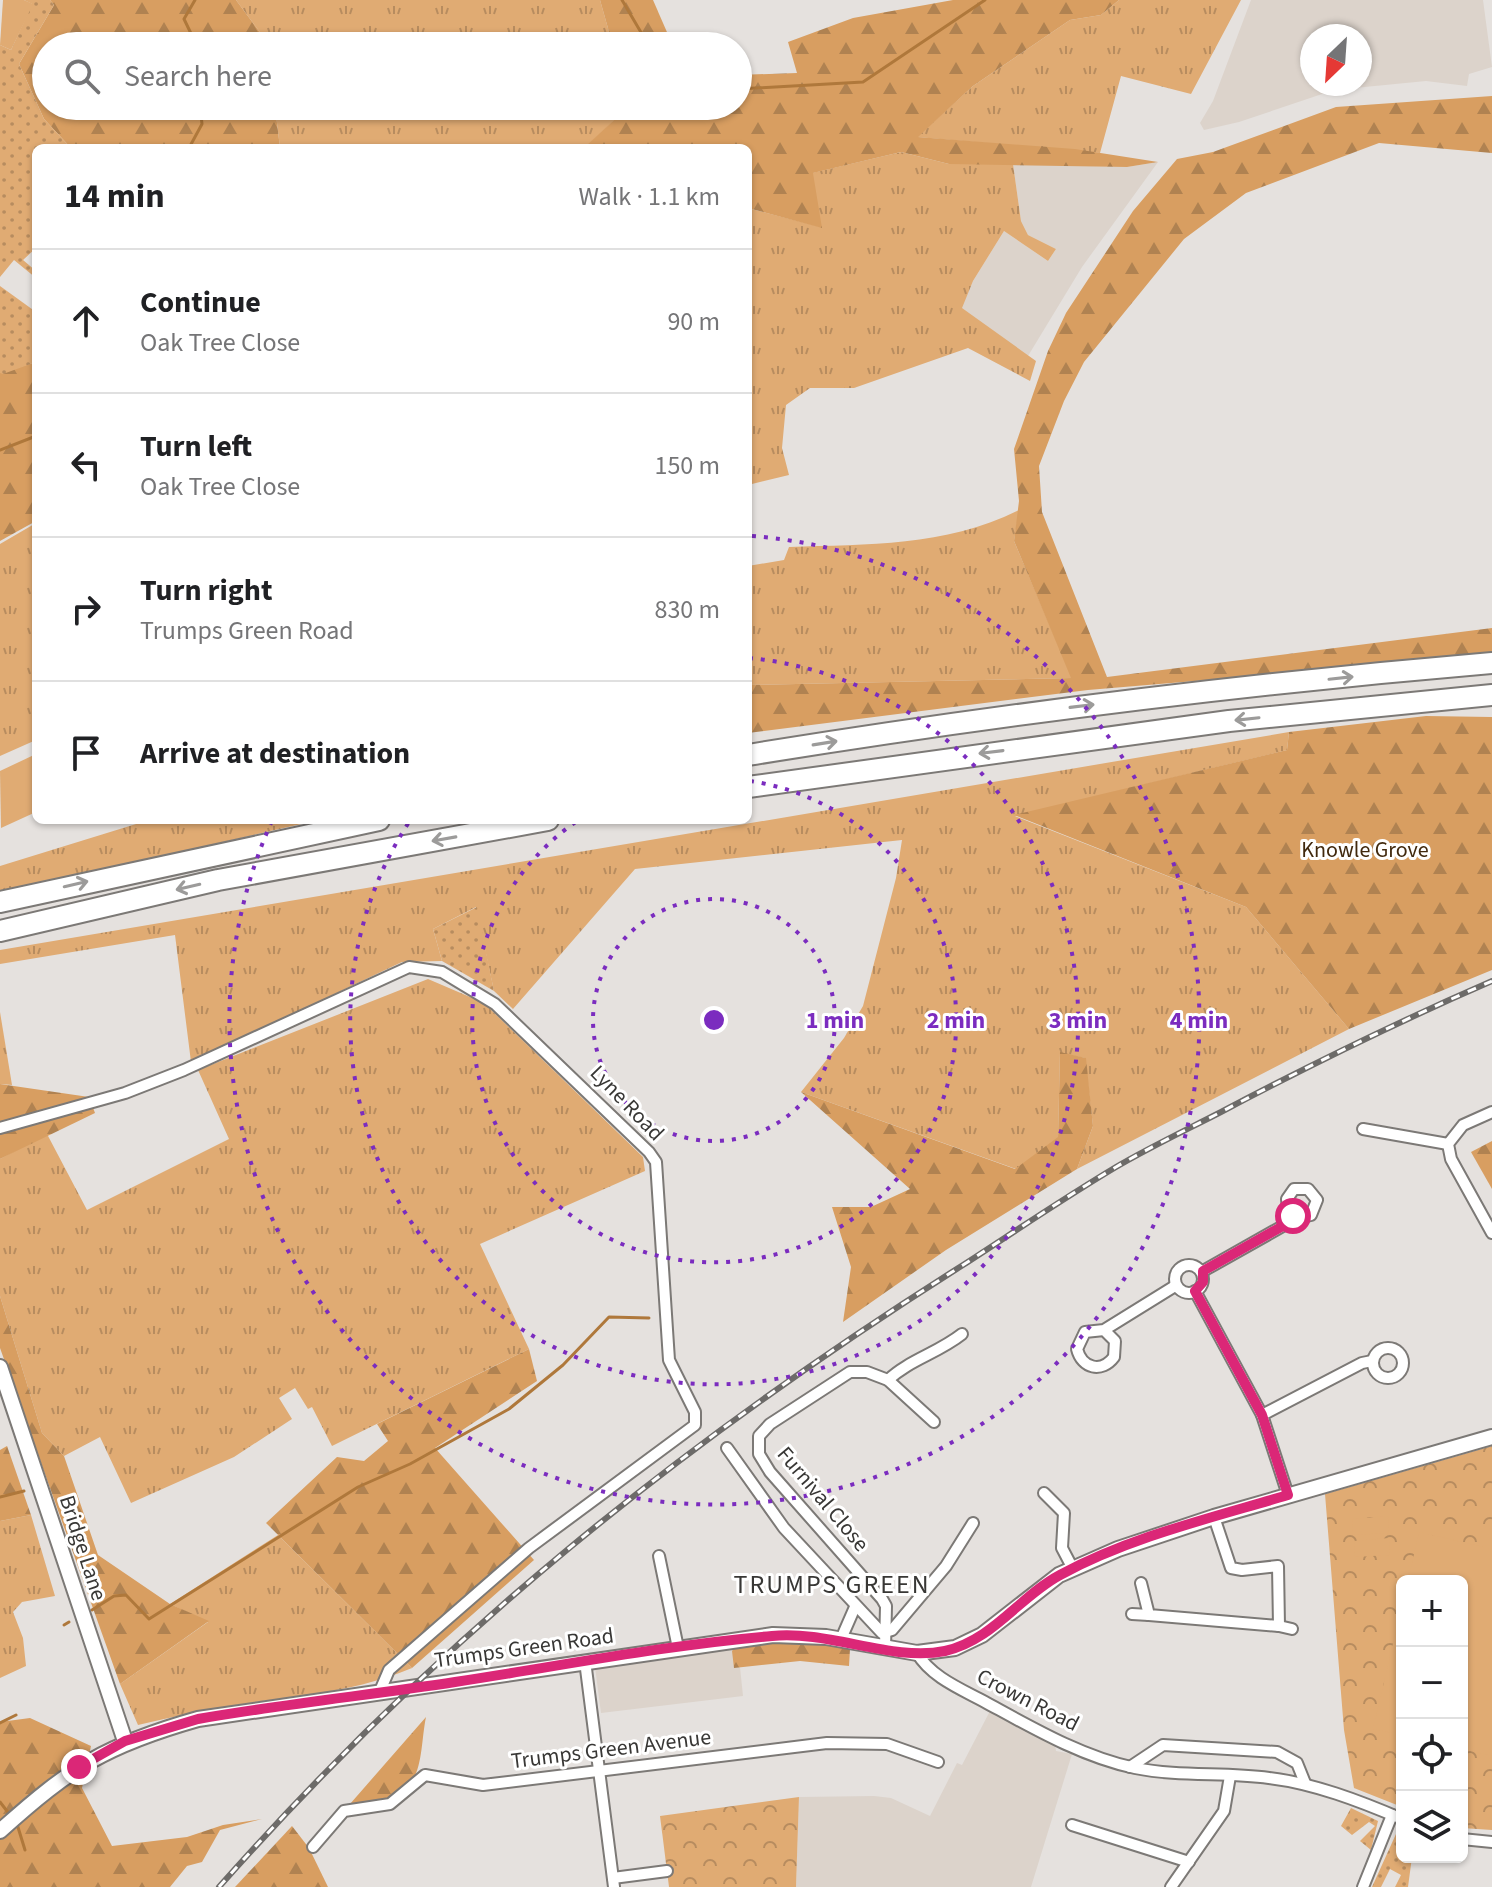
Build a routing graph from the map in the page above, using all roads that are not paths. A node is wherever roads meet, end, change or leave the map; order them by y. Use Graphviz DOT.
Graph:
graph roads {
  1 [pos="1492,663"];
  2 [pos="1492,695"];
  3 [pos="752,754"];
  4 [pos="752,786"];
  5 [pos="359,824"];
  6 [pos="526,824"];
  7 [pos="0,902"];
  8 [pos="0,931"];
  9 [pos="1492,1112"];
  10 [pos="0,1128"];
  11 [pos="1363,1129"];
  12 [pos="1448,1144"];
  13 [pos="1488,1213"];
  14 [pos="1297,1218"];
  15 [pos="1492,1233"];
  16 [pos="1203,1271"];
  17 [pos="1175,1286"];
  18 [pos="1195,1291"];
  19 [pos="1104,1330"];
  20 [pos="962,1334"];
  21 [pos="1372,1361"];
  22 [pos="0,1367"];
  23 [pos="888,1380"];
  24 [pos="1262,1415"];
  25 [pos="934,1422"];
  26 [pos="1492,1437"];
  27 [pos="727,1448"];
  28 [pos="1044,1493"];
  29 [pos="1288,1495"];
  30 [pos="1214,1517"];
  31 [pos="973,1523"];
  32 [pos="659,1556"];
  33 [pos="1073,1569"];
  34 [pos="1141,1583"];
  35 [pos="855,1607"];
  36 [pos="1132,1614"];
  37 [pos="1149,1615"];
  38 [pos="1279,1626"];
  39 [pos="1292,1629"];
  40 [pos="841,1639"];
  41 [pos="885,1640"];
  42 [pos="678,1648"];
  43 [pos="917,1653"];
  44 [pos="585,1661"];
  45 [pos="380,1691"];
  46 [pos="125,1741"];
  47 [pos="938,1762"];
  48 [pos="1130,1767"];
  49 [pos="600,1769"];
  50 [pos="1230,1776"];
  51 [pos="1305,1783"];
  52 [pos="1396,1817"];
  53 [pos="1396,1819"];
  54 [pos="1072,1825"];
  55 [pos="2,1829"];
  56 [pos="1468,1840"];
  57 [pos="1492,1842"];
  58 [pos="313,1847"];
  59 [pos="1189,1862"];
  60 [pos="667,1871"];
  61 [pos="614,1882"];
  62 [pos="1171,1887"];
  63 [pos="1363,1887"];
  3 -- 1 [label="highway, one-way"];
  2 -- 4 [label="highway, one-way"];
  7 -- 5 [label="highway, one-way"];
  6 -- 8 [label="highway, one-way"];
  9 -- 12 [label="street"];
  10 -- 45 [label="street, Lyne Road"];
  11 -- 12 [label="street"];
  12 -- 13 [label="street"];
  13 -- 15 [label="street"];
  14 -- 16 [label="street"];
  16 -- 17 [label="street"];
  16 -- 18 [label="street"];
  17 -- 18 [label="street"];
  17 -- 19 [label="street"];
  18 -- 24 [label="street"];
  20 -- 23 [label="street"];
  21 -- 24 [label="street"];
  22 -- 46 [label="street, Bridge Lane"];
  23 -- 25 [label="street"];
  23 -- 41 [label="street, Furnival Close"];
  24 -- 29 [label="street"];
  26 -- 29 [label="street, Trumps Green Road"];
  27 -- 35 [label="street"];
  28 -- 33 [label="street"];
  29 -- 30 [label="street, Trumps Green Road"];
  30 -- 33 [label="street, Trumps Green Road"];
  30 -- 38 [label="street"];
  31 -- 41 [label="street"];
  32 -- 42 [label="street"];
  33 -- 43 [label="street, Trumps Green Road"];
  34 -- 37 [label="street"];
  35 -- 40 [label="street"];
  35 -- 41 [label="street"];
  36 -- 37 [label="street"];
  37 -- 38 [label="street"];
  38 -- 39 [label="street"];
  40 -- 41 [label="street, Trumps Green Road"];
  40 -- 42 [label="street, Trumps Green Road"];
  41 -- 43 [label="street, Trumps Green Road"];
  42 -- 44 [label="street, Trumps Green Road"];
  43 -- 48 [label="street, Crown Road"];
  44 -- 45 [label="street, Trumps Green Road"];
  44 -- 49 [label="street"];
  45 -- 46 [label="street, Trumps Green Road"];
  46 -- 55 [label="street, Trumps Green Road"];
  47 -- 49 [label="street, Trumps Green Avenue"];
  48 -- 50 [label="street, Crown Road"];
  48 -- 51 [label="street, Crown Road"];
  49 -- 58 [label="street, Trumps Green Avenue"];
  49 -- 61 [label="street"];
  50 -- 51 [label="street, Crown Road"];
  50 -- 59 [label="street"];
  51 -- 52 [label="street, Crown Road"];
  53 -- 63 [label="street"];
  54 -- 59 [label="street"];
  56 -- 57 [label="street"];
  59 -- 62 [label="street"];
  60 -- 61 [label="street"];
}
